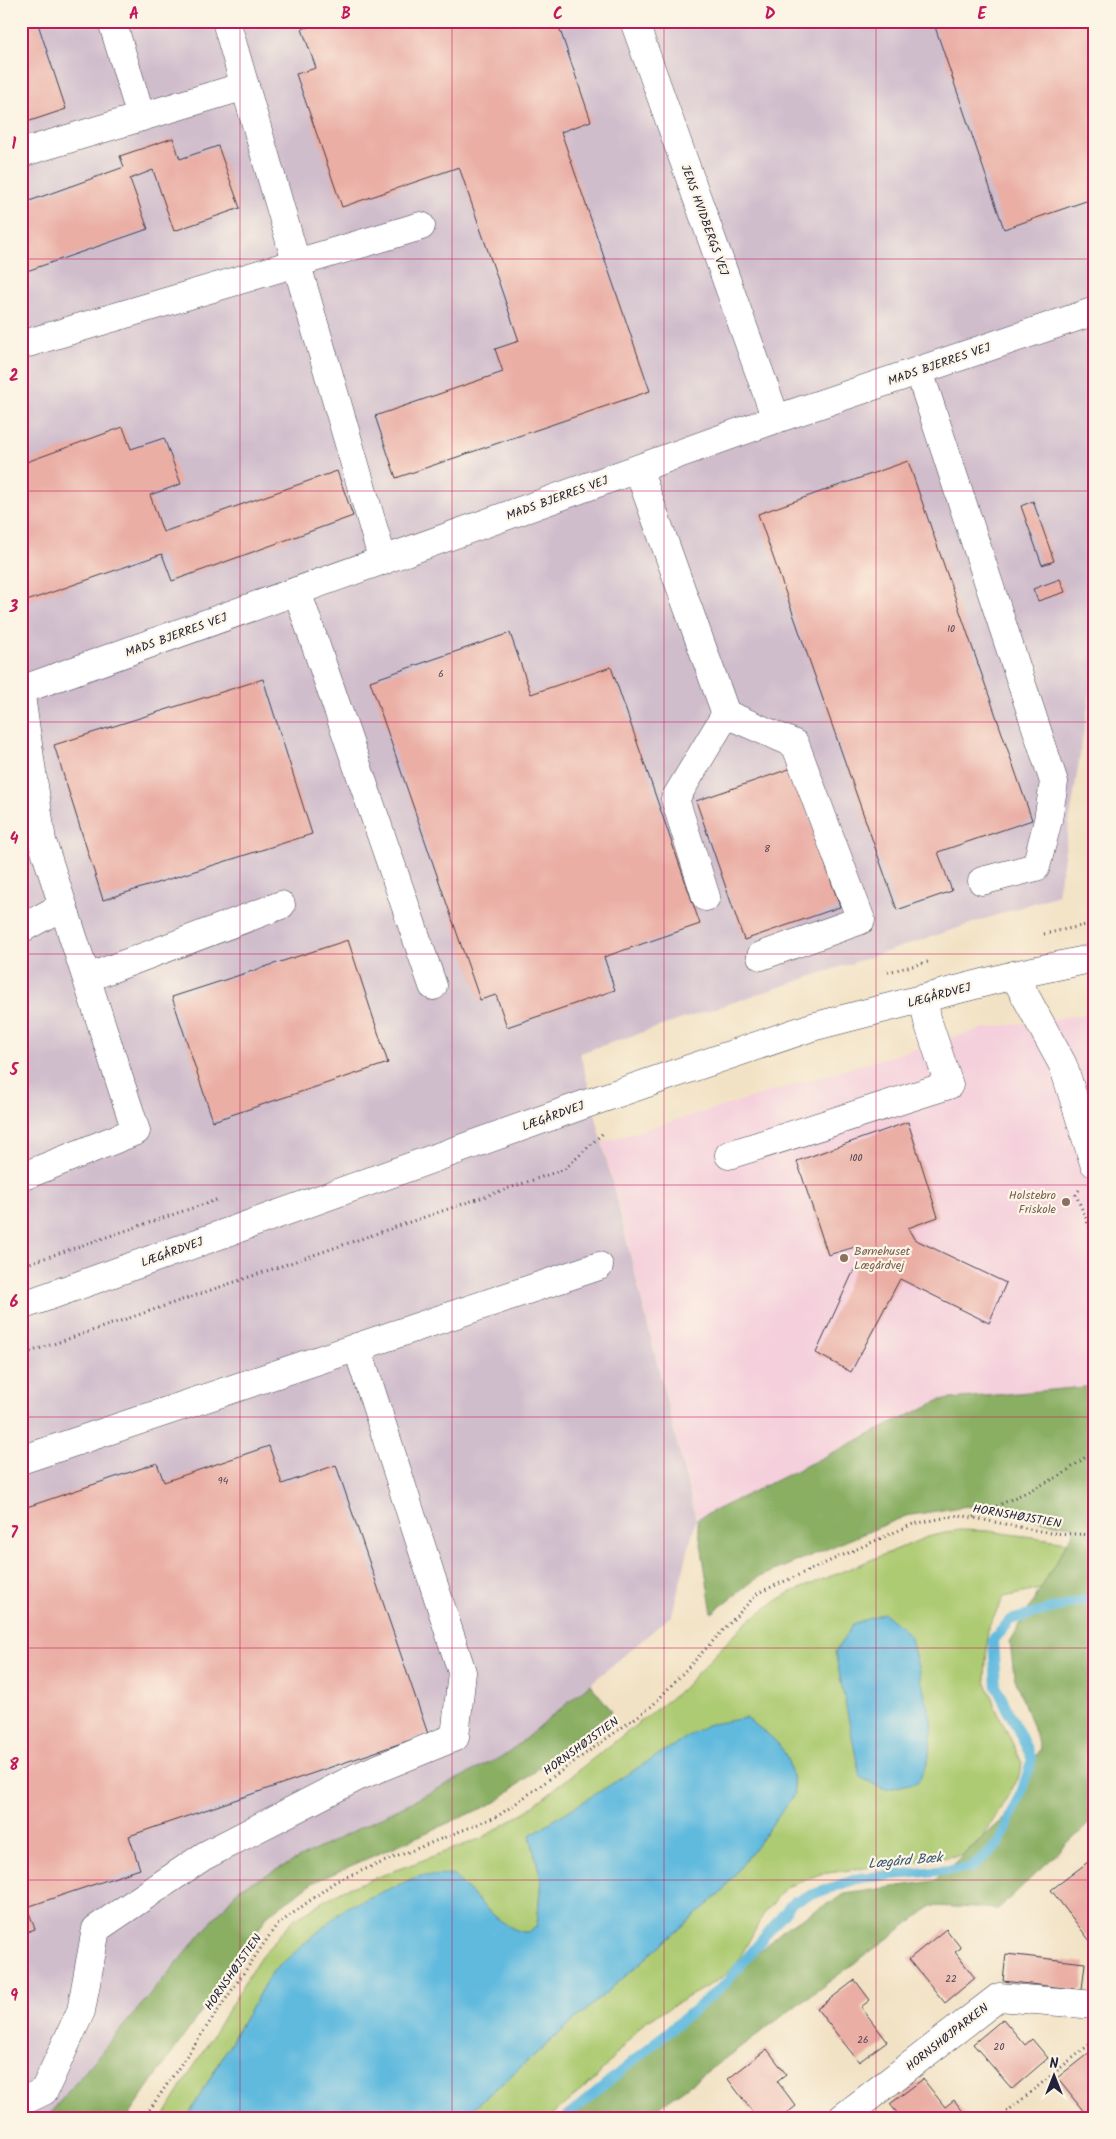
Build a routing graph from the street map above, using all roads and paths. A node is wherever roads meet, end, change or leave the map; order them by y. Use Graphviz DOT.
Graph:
graph roads {
  1 [pos="112,21"];
  2 [pos="226,21"];
  3 [pos="634,21"];
  4 [pos="245,86"];
  5 [pos="142,117"];
  6 [pos="21,153"];
  7 [pos="421,226"];
  8 [pos="296,262"];
  9 [pos="1095,311"];
  10 [pos="21,345"];
  11 [pos="919,371"];
  12 [pos="776,419"];
  13 [pos="638,469"];
  14 [pos="383,561"];
  15 [pos="297,591"];
  16 [pos="21,690"];
  17 [pos="21,696"];
  18 [pos="726,714"];
  19 [pos="29,813"];
  20 [pos="982,881"];
  21 [pos="706,897"];
  22 [pos="281,905"];
  23 [pos="63,906"];
  24 [pos="1095,923"];
  25 [pos="21,929"];
  26 [pos="1065,929"];
  27 [pos="761,956"];
  28 [pos="1095,958"];
  29 [pos="1014,975"];
  30 [pos="87,978"];
  31 [pos="433,986"];
  32 [pos="923,999"];
  33 [pos="605,1131"];
  34 [pos="729,1155"];
  35 [pos="1094,1163"];
  36 [pos="21,1177"];
  37 [pos="1095,1240"];
  38 [pos="599,1266"];
  39 [pos="21,1306"];
  40 [pos="356,1347"];
  41 [pos="21,1355"];
  42 [pos="1095,1450"];
  43 [pos="21,1460"];
  44 [pos="974,1518"];
  45 [pos="1095,1535"];
  46 [pos="1095,2005"];
  47 [pos="1095,2040"];
  48 [pos="21,2102"];
  49 [pos="144,2118"];
  50 [pos="842,2118"];
  51 [pos="999,2118"];
  1 -- 5 [label="street"];
  2 -- 4 [label="street"];
  3 -- 12 [label="street, JENS HVIDBERGS VEJ"];
  4 -- 5 [label="street"];
  4 -- 8 [label="street"];
  5 -- 6 [label="street"];
  7 -- 8 [label="street"];
  8 -- 10 [label="street"];
  8 -- 14 [label="street"];
  9 -- 11 [label="street, MADS BJERRES VEJ"];
  11 -- 12 [label="street, MADS BJERRES VEJ"];
  11 -- 20 [label="street"];
  12 -- 13 [label="street, MADS BJERRES VEJ"];
  13 -- 14 [label="street, MADS BJERRES VEJ"];
  13 -- 18 [label="street"];
  14 -- 15 [label="street, MADS BJERRES VEJ"];
  15 -- 16 [label="street, MADS BJERRES VEJ"];
  15 -- 31 [label="street"];
  17 -- 19 [label="street"];
  18 -- 21 [label="street"];
  18 -- 27 [label="street"];
  19 -- 23 [label="street"];
  22 -- 30 [label="street"];
  23 -- 25 [label="street"];
  23 -- 30 [label="street"];
  24 -- 26 [label="path"];
  28 -- 29 [label="street, LÆGÅRDVEJ"];
  29 -- 32 [label="street, LÆGÅRDVEJ"];
  29 -- 35 [label="street"];
  30 -- 36 [label="street"];
  32 -- 34 [label="street"];
  32 -- 39 [label="street, LÆGÅRDVEJ"];
  33 -- 41 [label="path"];
  35 -- 37 [label="path"];
  38 -- 40 [label="street"];
  40 -- 43 [label="street"];
  40 -- 48 [label="street"];
  42 -- 44 [label="path"];
  44 -- 45 [label="path, HORNSHØJSTIEN"];
  44 -- 49 [label="path, HORNSHØJSTIEN"];
  46 -- 50 [label="street, HORNSHØJPARKEN"];
  47 -- 51 [label="path"];
}
